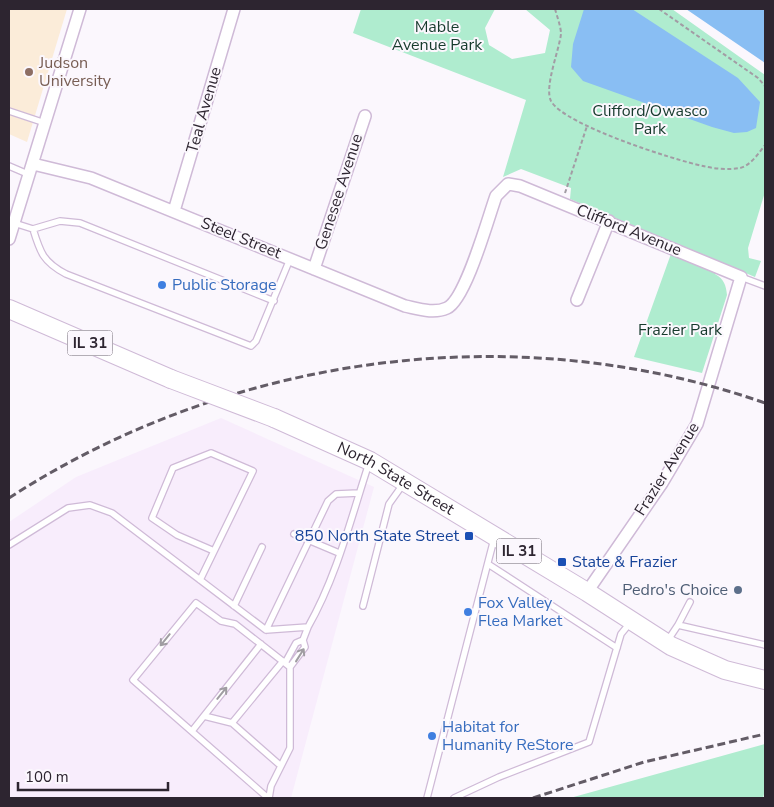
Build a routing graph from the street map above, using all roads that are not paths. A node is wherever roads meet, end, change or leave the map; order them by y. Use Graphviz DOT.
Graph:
graph roads {
  1 [pos="80,9"];
  2 [pos="234,9"];
  3 [pos="9,111"];
  4 [pos="364,116"];
  5 [pos="45,123"];
  6 [pos="9,166"];
  7 [pos="31,170"];
  8 [pos="174,211"];
  9 [pos="609,221"];
  10 [pos="14,223"];
  11 [pos="33,229"];
  12 [pos="9,239"];
  13 [pos="290,259"];
  14 [pos="314,268"];
  15 [pos="741,278"];
  16 [pos="765,286"];
  17 [pos="576,300"];
  18 [pos="274,301"];
  19 [pos="447,308"];
  20 [pos="9,309"];
  21 [pos="370,461"];
  22 [pos="405,482"];
  23 [pos="359,493"];
  24 [pos="294,534"];
  25 [pos="495,537"];
  26 [pos="309,540"];
  27 [pos="9,545"];
  28 [pos="262,547"];
  29 [pos="214,551"];
  30 [pos="339,553"];
  31 [pos="488,564"];
  32 [pos="200,580"];
  33 [pos="587,592"];
  34 [pos="690,602"];
  35 [pos="234,606"];
  36 [pos="363,606"];
  37 [pos="631,621"];
  38 [pos="678,625"];
  39 [pos="308,627"];
  40 [pos="266,630"];
  41 [pos="303,640"];
  42 [pos="666,643"];
  43 [pos="261,644"];
  44 [pos="765,645"];
  45 [pos="617,648"];
  46 [pos="286,664"];
  47 [pos="765,680"];
  48 [pos="204,716"];
  49 [pos="232,722"];
  50 [pos="192,731"];
  51 [pos="281,766"];
  52 [pos="268,798"];
  53 [pos="427,798"];
  54 [pos="454,798"];
  1 -- 5 [label="street"];
  2 -- 8 [label="street, Teal Avenue"];
  3 -- 5 [label="lane"];
  4 -- 14 [label="street, Genesee Avenue"];
  5 -- 7 [label="street"];
  6 -- 7 [label="lane"];
  7 -- 8 [label="street, Steel Street"];
  7 -- 10 [label="street"];
  8 -- 13 [label="street, Steel Street"];
  9 -- 15 [label="street, Clifford Avenue"];
  9 -- 17 [label="street"];
  9 -- 19 [label="street, Clifford Avenue"];
  10 -- 11 [label="lane"];
  10 -- 12 [label="street"];
  11 -- 18 [label="lane"];
  11 -- 18 [label="lane"];
  13 -- 14 [label="street, Steel Street"];
  13 -- 18 [label="lane"];
  14 -- 19 [label="street, Steel Street"];
  15 -- 16 [label="lane, Clifford Avenue"];
  15 -- 33 [label="street, Frazier Avenue"];
  20 -- 21 [label="main road, North State Street / IL 31, bridge"];
  21 -- 22 [label="main road, North State Street / IL 31"];
  21 -- 23 [label="lane"];
  22 -- 25 [label="main road, North State Street / IL 31"];
  22 -- 36 [label="lane"];
  23 -- 26 [label="lane"];
  23 -- 30 [label="lane"];
  24 -- 26 [label="lane"];
  25 -- 31 [label="lane"];
  25 -- 33 [label="main road, North State Street / IL 31"];
  26 -- 30 [label="lane"];
  26 -- 40 [label="lane"];
  27 -- 32 [label="lane"];
  28 -- 35 [label="lane"];
  29 -- 29 [label="lane"];
  29 -- 32 [label="lane"];
  30 -- 39 [label="lane"];
  31 -- 45 [label="lane"];
  31 -- 53 [label="lane"];
  32 -- 35 [label="lane"];
  33 -- 37 [label="main road, North State Street / IL 31"];
  34 -- 38 [label="lane"];
  35 -- 40 [label="lane"];
  37 -- 42 [label="main road, North State Street / IL 31"];
  37 -- 45 [label="lane"];
  38 -- 42 [label="lane"];
  38 -- 44 [label="lane"];
  39 -- 40 [label="lane"];
  39 -- 41 [label="lane"];
  41 -- 46 [label="lane"];
  46 -- 41 [label="lane, one-way"];
  42 -- 47 [label="main road, North State Street / IL 31"];
  43 -- 46 [label="lane"];
  48 -- 43 [label="lane, one-way"];
  43 -- 50 [label="lane, one-way"];
  45 -- 54 [label="lane"];
  46 -- 49 [label="lane"];
  46 -- 51 [label="lane"];
  48 -- 49 [label="lane"];
  48 -- 50 [label="lane"];
  49 -- 51 [label="lane"];
  50 -- 52 [label="lane"];
  51 -- 52 [label="lane"];
}
